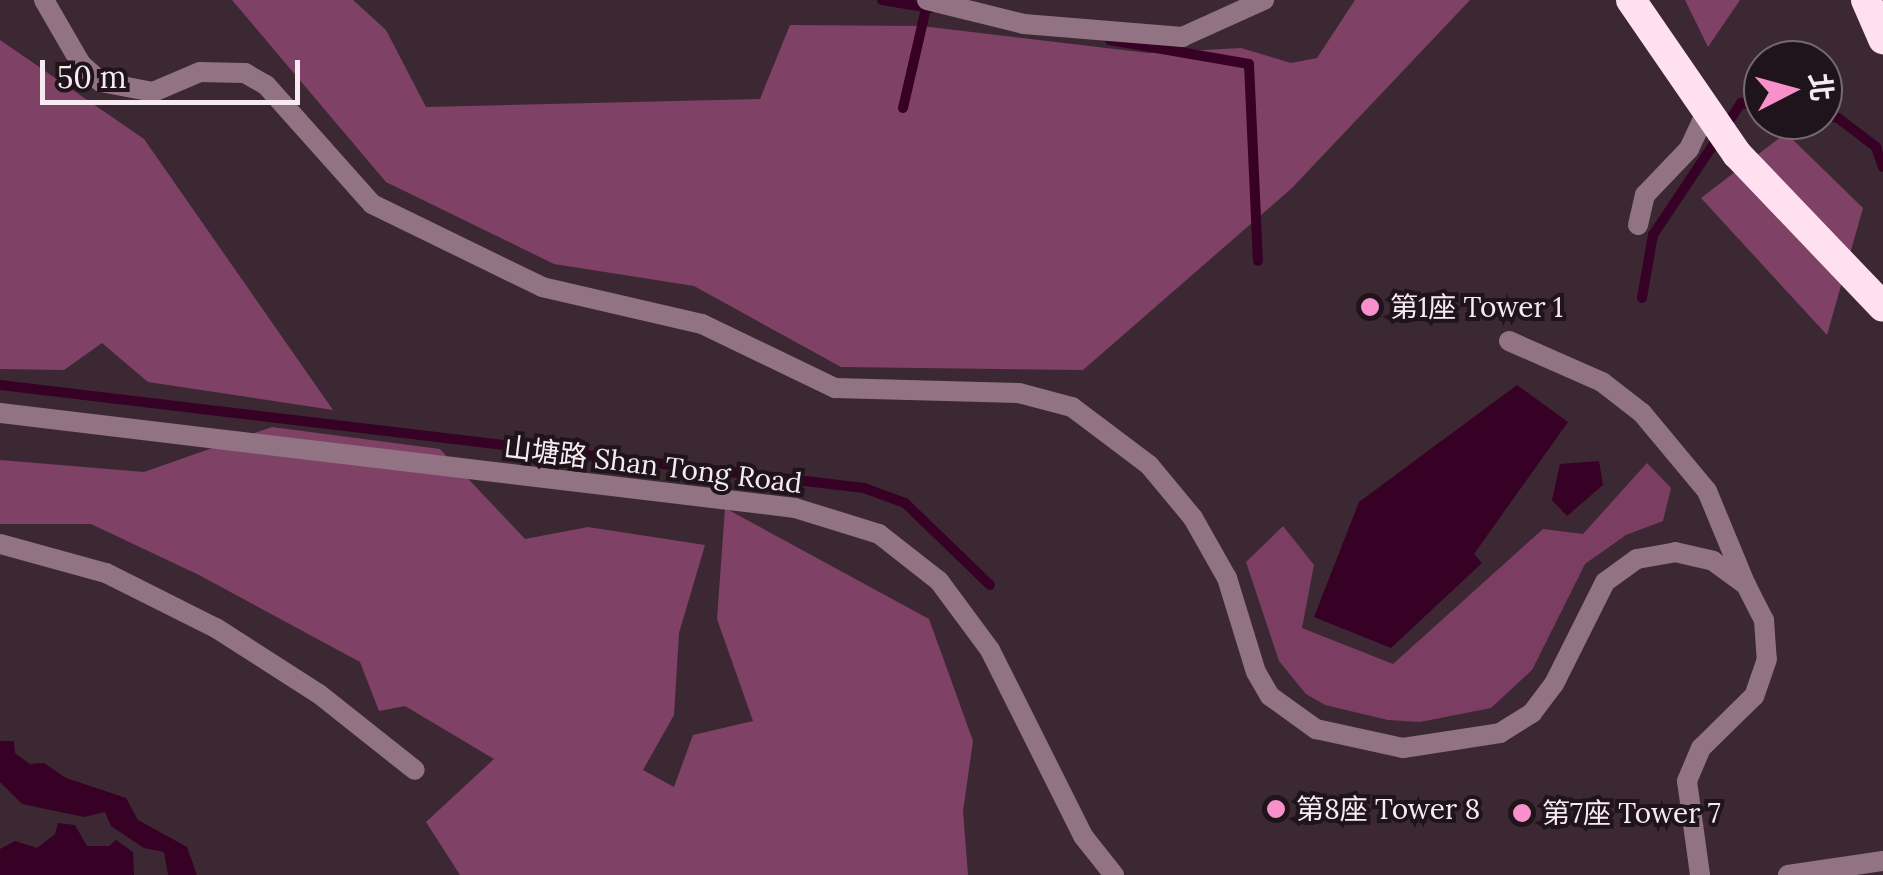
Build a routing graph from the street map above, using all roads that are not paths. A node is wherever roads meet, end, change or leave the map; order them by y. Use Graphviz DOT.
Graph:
graph roads {
  1 [pos="44,0"];
  2 [pos="927,0"];
  3 [pos="1264,0"];
  4 [pos="1631,0"];
  5 [pos="1866,0"];
  6 [pos="1883,39"];
  7 [pos="1706,114"];
  8 [pos="1638,225"];
  9 [pos="1883,307"];
  10 [pos="1509,341"];
  11 [pos="0,413"];
  12 [pos="0,544"];
  13 [pos="1746,585"];
  14 [pos="415,770"];
  15 [pos="1883,861"];
  16 [pos="1114,875"];
  17 [pos="1700,875"];
  18 [pos="1788,875"];
  1 -- 13 [label="street"];
  2 -- 3 [label="street"];
  4 -- 7 [label="highway"];
  5 -- 6 [label="highway"];
  7 -- 8 [label="street"];
  7 -- 9 [label="highway"];
  10 -- 13 [label="street"];
  11 -- 16 [label="street, 山塘路 Shan Tong Road"];
  12 -- 14 [label="street"];
  13 -- 17 [label="street"];
  15 -- 18 [label="street"];
}
